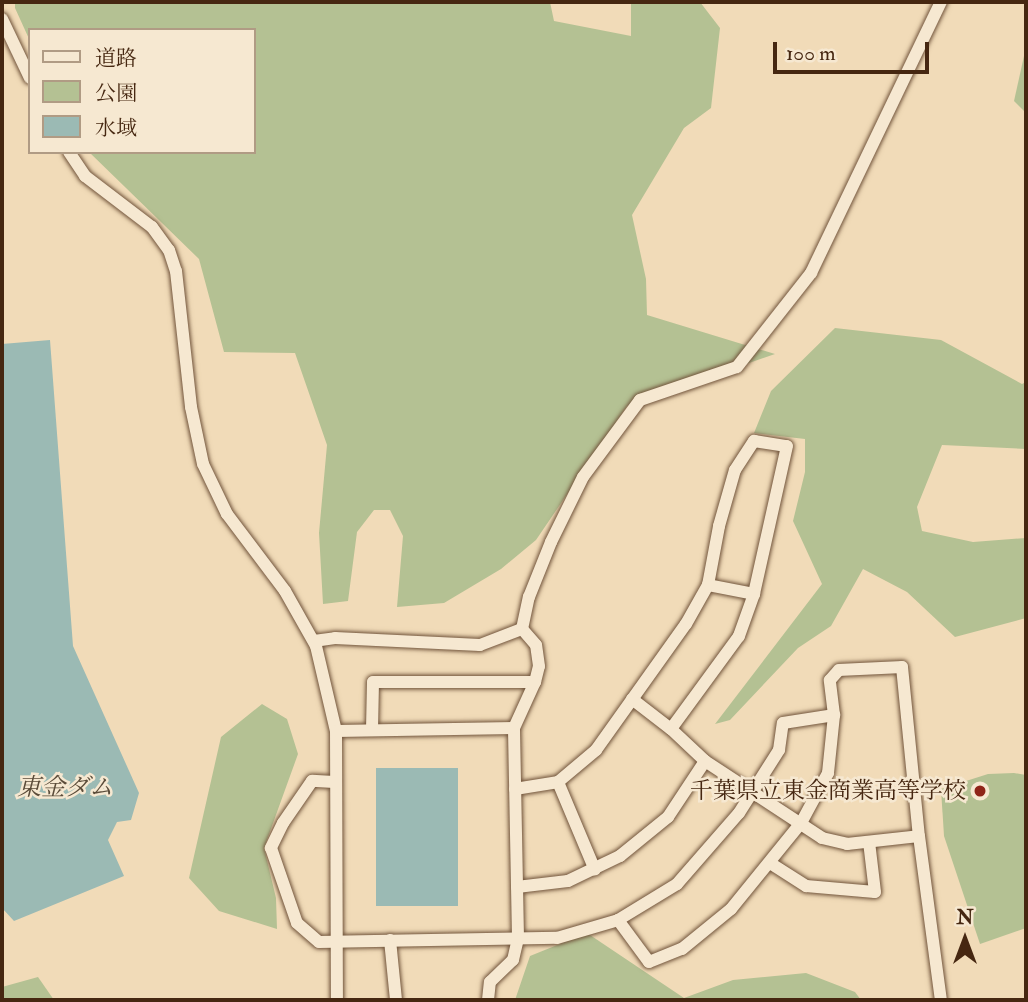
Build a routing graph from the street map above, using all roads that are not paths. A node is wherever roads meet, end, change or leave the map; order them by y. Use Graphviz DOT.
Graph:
graph roads {
  1 [pos="941,2"];
  2 [pos="2,19"];
  3 [pos="28,74"];
  4 [pos="70,154"];
  5 [pos="708,586"];
  6 [pos="754,594"];
  7 [pos="522,629"];
  8 [pos="314,641"];
  9 [pos="535,682"];
  10 [pos="632,699"];
  11 [pos="834,715"];
  12 [pos="514,728"];
  13 [pos="671,729"];
  14 [pos="372,730"];
  15 [pos="336,731"];
  16 [pos="705,761"];
  17 [pos="334,782"];
  18 [pos="558,782"];
  19 [pos="515,789"];
  20 [pos="753,790"];
  21 [pos="801,822"];
  22 [pos="919,836"];
  23 [pos="869,842"];
  24 [pos="770,863"];
  25 [pos="595,870"];
  26 [pos="517,887"];
  27 [pos="618,920"];
  28 [pos="518,938"];
  29 [pos="390,940"];
  30 [pos="337,942"];
  31 [pos="337,1000"];
  32 [pos="396,1000"];
  33 [pos="488,1000"];
  34 [pos="941,1000"];
  1 -- 7 [label="street"];
  2 -- 3 [label="street"];
  4 -- 8 [label="street"];
  5 -- 6 [label="street"];
  5 -- 6 [label="street"];
  5 -- 10 [label="street"];
  6 -- 13 [label="street"];
  7 -- 8 [label="street"];
  7 -- 9 [label="street"];
  8 -- 15 [label="street"];
  9 -- 12 [label="street"];
  9 -- 14 [label="street"];
  10 -- 13 [label="street"];
  10 -- 18 [label="street"];
  11 -- 20 [label="street"];
  11 -- 21 [label="street"];
  11 -- 22 [label="street"];
  12 -- 14 [label="street"];
  12 -- 19 [label="street"];
  13 -- 16 [label="street"];
  14 -- 15 [label="street"];
  15 -- 17 [label="street"];
  16 -- 20 [label="street"];
  16 -- 25 [label="street"];
  17 -- 30 [label="street"];
  17 -- 30 [label="street"];
  18 -- 19 [label="street"];
  18 -- 25 [label="street"];
  19 -- 26 [label="street"];
  20 -- 21 [label="street"];
  20 -- 27 [label="street"];
  21 -- 23 [label="street"];
  21 -- 24 [label="street"];
  22 -- 23 [label="street"];
  22 -- 34 [label="street"];
  23 -- 24 [label="street"];
  24 -- 27 [label="street"];
  25 -- 26 [label="street"];
  26 -- 28 [label="street"];
  27 -- 28 [label="street"];
  28 -- 29 [label="street"];
  28 -- 33 [label="street"];
  29 -- 30 [label="street"];
  29 -- 32 [label="street"];
  30 -- 31 [label="street"];
}
